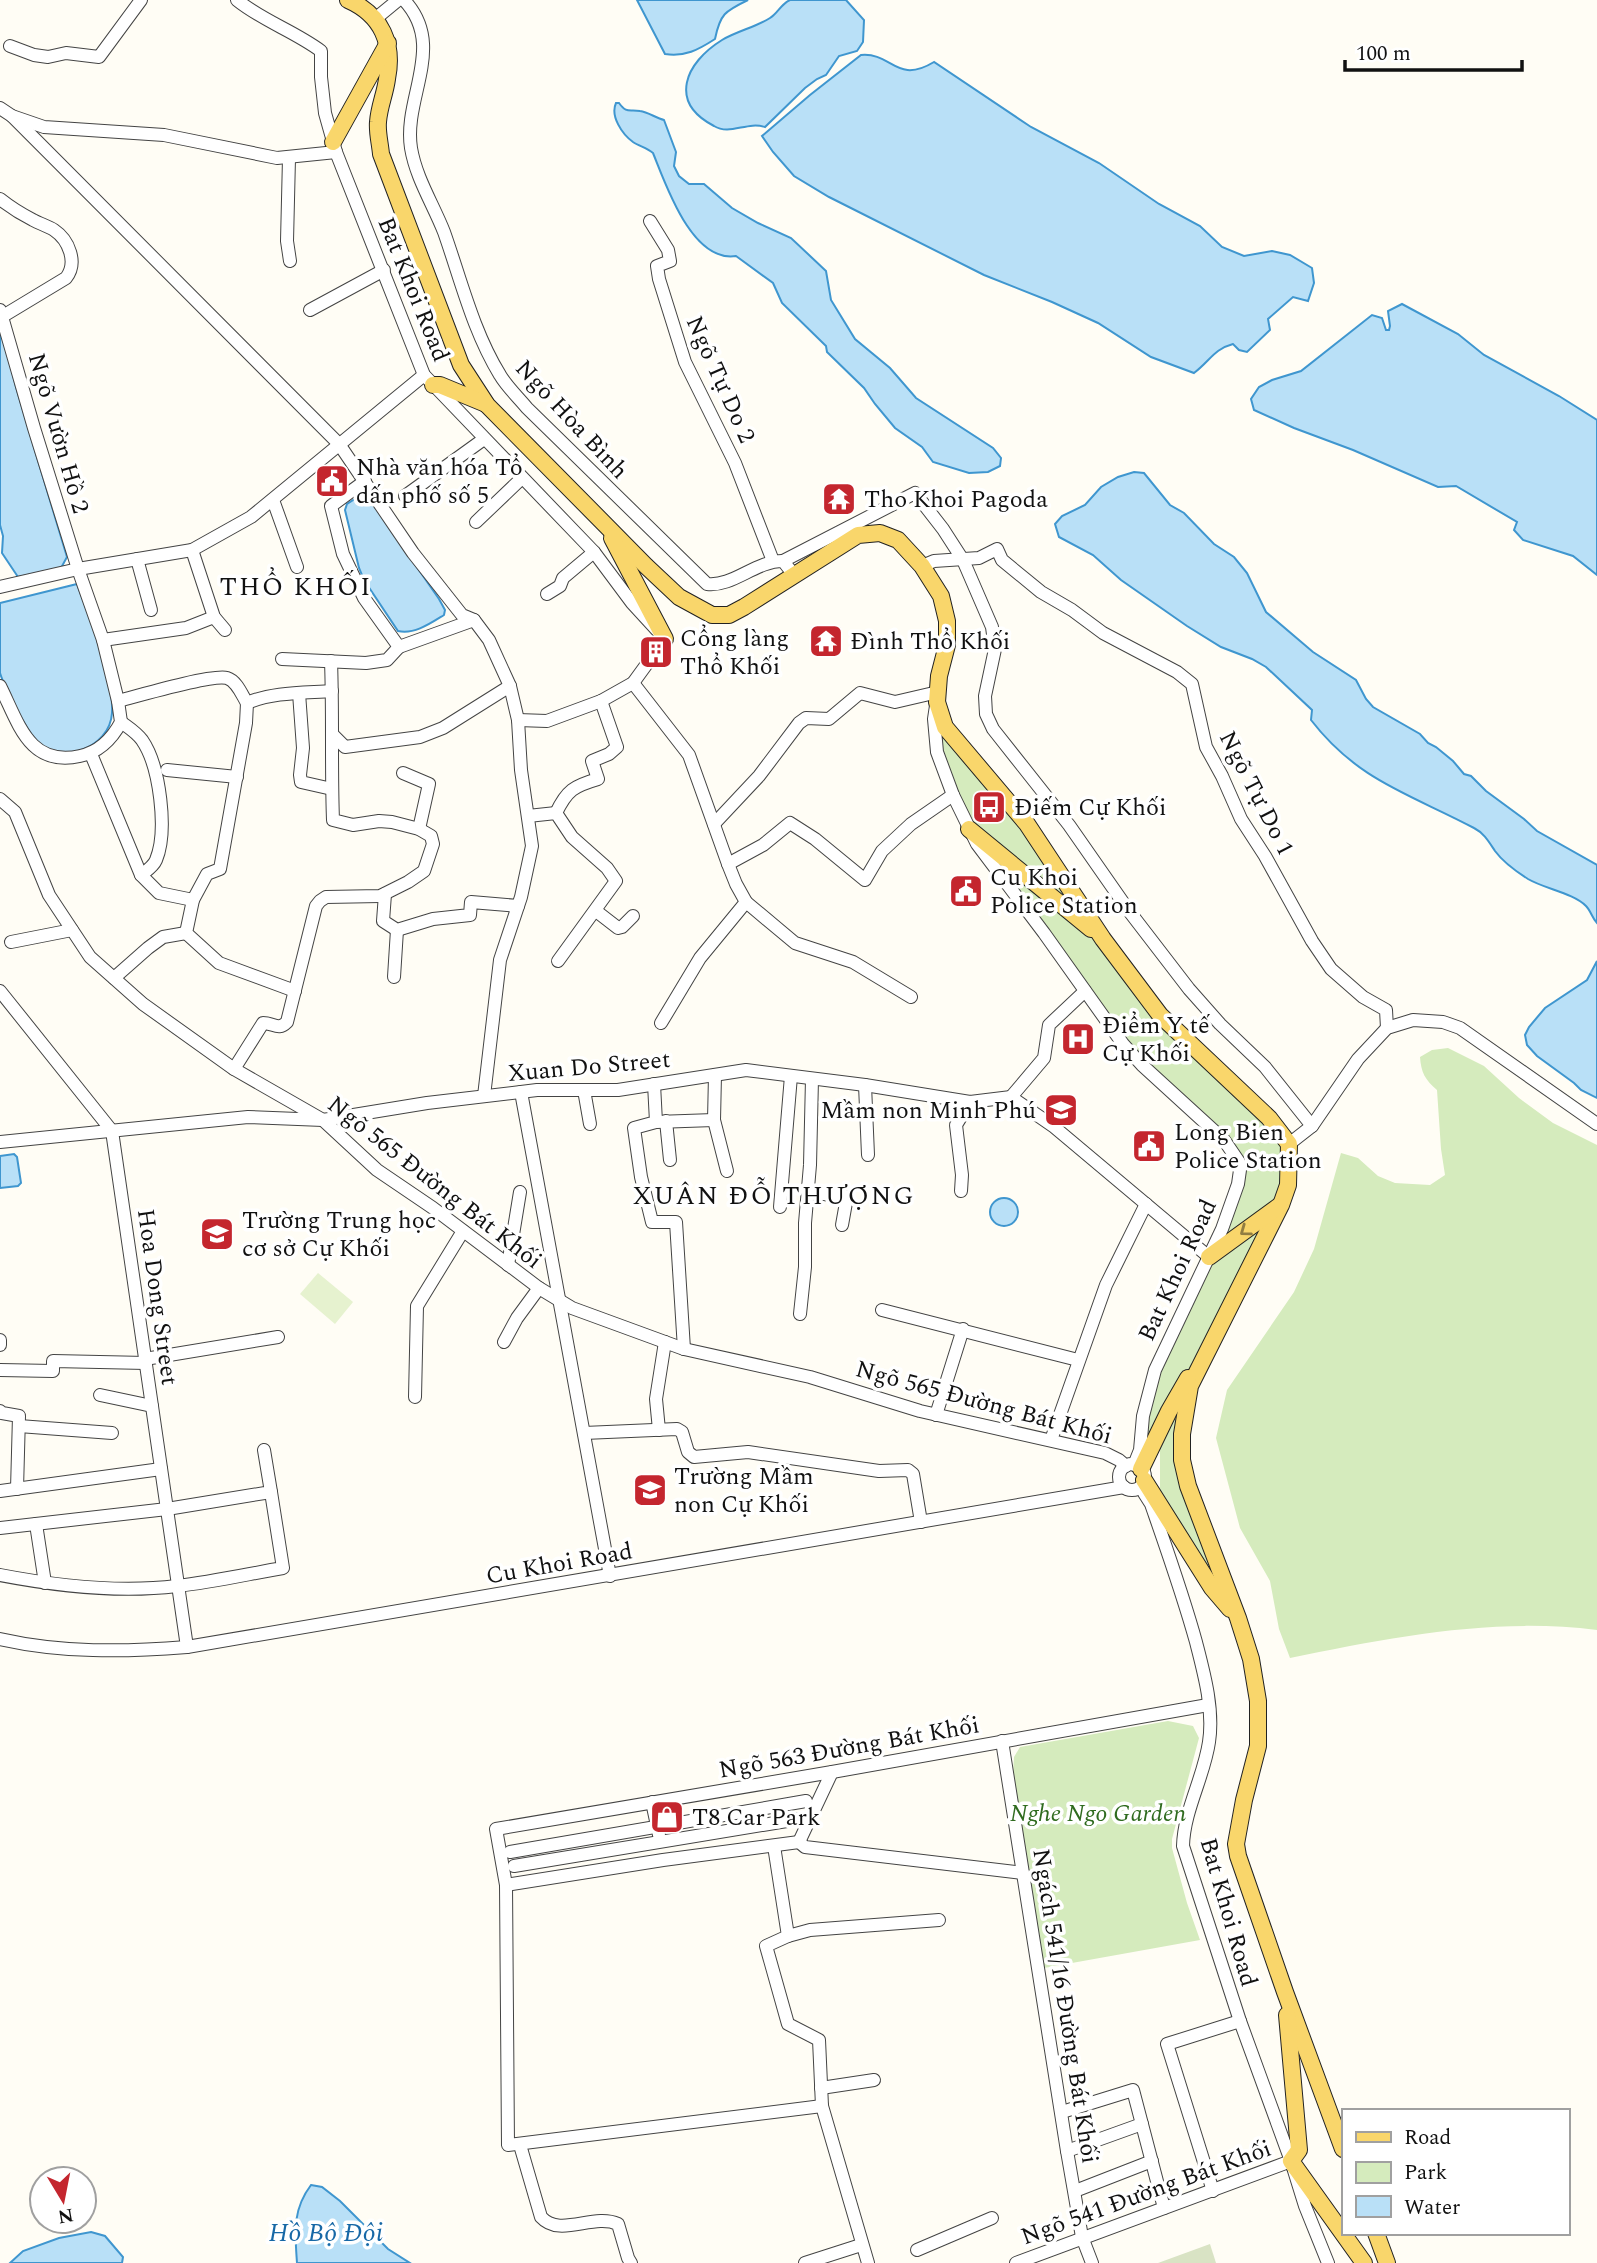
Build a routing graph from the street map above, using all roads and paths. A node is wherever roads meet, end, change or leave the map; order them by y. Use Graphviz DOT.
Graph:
graph roads {
  1 [pos="237,0"];
  2 [pos="348,0"];
  3 [pos="398,0"];
  4 [pos="404,0"];
  5 [pos="134,2"];
  6 [pos="375,19"];
  7 [pos="388,43"];
  8 [pos="10,46"];
  9 [pos="0,108"];
  10 [pos="12,116"];
  11 [pos="334,147"];
  12 [pos="289,158"];
  13 [pos="0,199"];
  14 [pos="650,221"];
  15 [pos="290,261"];
  16 [pos="384,270"];
  17 [pos="310,310"];
  18 [pos="2,313"];
  19 [pos="428,380"];
  20 [pos="487,404"];
  21 [pos="484,439"];
  22 [pos="339,444"];
  23 [pos="522,478"];
  24 [pos="365,481"];
  25 [pos="405,496"];
  26 [pos="273,500"];
  27 [pos="602,521"];
  28 [pos="475,522"];
  29 [pos="192,550"];
  30 [pos="594,552"];
  31 [pos="136,559"];
  32 [pos="963,560"];
  33 [pos="778,561"];
  34 [pos="922,566"];
  35 [pos="297,567"];
  36 [pos="78,569"];
  37 [pos="794,575"];
  38 [pos="0,587"];
  39 [pos="547,594"];
  40 [pos="151,610"];
  41 [pos="214,617"];
  42 [pos="474,620"];
  43 [pos="225,630"];
  44 [pos="103,639"];
  45 [pos="665,639"];
  46 [pos="399,647"];
  47 [pos="282,659"];
  48 [pos="331,661"];
  49 [pos="633,683"];
  50 [pos="0,686"];
  51 [pos="510,686"];
  52 [pos="332,691"];
  53 [pos="937,692"];
  54 [pos="299,693"];
  55 [pos="118,701"];
  56 [pos="601,701"];
  57 [pos="247,703"];
  58 [pos="518,720"];
  59 [pos="121,722"];
  60 [pos="332,734"];
  61 [pos="91,754"];
  62 [pos="167,770"];
  63 [pos="403,773"];
  64 [pos="237,777"];
  65 [pos="332,789"];
  66 [pos="953,794"];
  67 [pos="0,799"];
  68 [pos="556,813"];
  69 [pos="528,816"];
  70 [pos="714,824"];
  71 [pos="968,828"];
  72 [pos="419,829"];
  73 [pos="728,864"];
  74 [pos="141,875"];
  75 [pos="385,894"];
  76 [pos="193,900"];
  77 [pos="746,902"];
  78 [pos="518,906"];
  79 [pos="596,911"];
  80 [pos="633,916"];
  81 [pos="72,929"];
  82 [pos="397,930"];
  83 [pos="186,933"];
  84 [pos="1103,939"];
  85 [pos="11,942"];
  86 [pos="558,961"];
  87 [pos="394,977"];
  88 [pos="114,978"];
  89 [pos="295,990"];
  90 [pos="0,991"];
  91 [pos="1085,991"];
  92 [pos="911,998"];
  93 [pos="661,1023"];
  94 [pos="1387,1028"];
  95 [pos="234,1069"];
  96 [pos="715,1075"];
  97 [pos="791,1076"];
  98 [pos="812,1079"];
  99 [pos="654,1084"];
  100 [pos="865,1085"];
  101 [pos="584,1090"];
  102 [pos="521,1092"];
  103 [pos="484,1096"];
  104 [pos="1011,1097"];
  105 [pos="970,1102"];
  106 [pos="96,1111"];
  107 [pos="323,1119"];
  108 [pos="714,1120"];
  109 [pos="661,1122"];
  110 [pos="590,1124"];
  111 [pos="1597,1124"];
  112 [pos="1312,1126"];
  113 [pos="112,1131"];
  114 [pos="88,1133"];
  115 [pos="0,1142"];
  116 [pos="1289,1144"];
  117 [pos="868,1156"];
  118 [pos="670,1160"];
  119 [pos="727,1171"];
  120 [pos="961,1191"];
  121 [pos="520,1192"];
  122 [pos="808,1192"];
  123 [pos="1146,1204"];
  124 [pos="1281,1205"];
  125 [pos="780,1207"];
  126 [pos="842,1225"];
  127 [pos="463,1231"];
  128 [pos="1209,1257"];
  129 [pos="508,1265"];
  130 [pos="539,1288"];
  131 [pos="559,1300"];
  132 [pos="882,1310"];
  133 [pos="800,1314"];
  134 [pos="963,1329"];
  135 [pos="278,1337"];
  136 [pos="504,1342"];
  137 [pos="665,1342"];
  138 [pos="1210,1347"];
  139 [pos="684,1349"];
  140 [pos="1078,1360"];
  141 [pos="146,1361"];
  142 [pos="0,1370"];
  143 [pos="100,1395"];
  144 [pos="415,1397"];
  145 [pos="152,1406"];
  146 [pos="0,1411"];
  147 [pos="936,1415"];
  148 [pos="19,1426"];
  149 [pos="659,1430"];
  150 [pos="112,1433"];
  151 [pos="584,1433"];
  152 [pos="1051,1440"];
  153 [pos="264,1450"];
  154 [pos="161,1469"];
  155 [pos="1137,1473"];
  156 [pos="1124,1487"];
  157 [pos="17,1489"];
  158 [pos="0,1491"];
  159 [pos="271,1492"];
  160 [pos="167,1509"];
  161 [pos="921,1522"];
  162 [pos="36,1524"];
  163 [pos="0,1528"];
  164 [pos="0,1575"];
  165 [pos="610,1576"];
  166 [pos="45,1583"];
  167 [pos="178,1586"];
  168 [pos="1238,1618"];
  169 [pos="0,1639"];
  170 [pos="187,1647"];
  171 [pos="1208,1705"];
  172 [pos="1002,1741"];
  173 [pos="832,1772"];
  174 [pos="806,1801"];
  175 [pos="652,1802"];
  176 [pos="799,1819"];
  177 [pos="657,1828"];
  178 [pos="799,1842"];
  179 [pos="774,1846"];
  180 [pos="661,1847"];
  181 [pos="510,1852"];
  182 [pos="513,1866"];
  183 [pos="1023,1873"];
  184 [pos="506,1885"];
  185 [pos="939,1920"];
  186 [pos="788,1936"];
  187 [pos="1285,1992"];
  188 [pos="1240,2021"];
  189 [pos="874,2080"];
  190 [pos="821,2088"];
  191 [pos="822,2106"];
  192 [pos="1062,2112"];
  193 [pos="1142,2124"];
  194 [pos="520,2145"];
  195 [pos="1342,2145"];
  196 [pos="1068,2151"];
  197 [pos="1152,2161"];
  198 [pos="1291,2161"];
  199 [pos="1074,2191"];
  200 [pos="1213,2191"];
  201 [pos="1164,2208"];
  202 [pos="992,2218"];
  203 [pos="1342,2232"];
  204 [pos="1344,2235"];
  205 [pos="1377,2235"];
  206 [pos="1082,2237"];
  207 [pos="861,2245"];
  208 [pos="917,2250"];
  209 [pos="631,2263"];
  210 [pos="805,2263"];
  211 [pos="868,2263"];
  212 [pos="1016,2263"];
  213 [pos="1092,2263"];
  214 [pos="1328,2263"];
  215 [pos="1364,2263"];
  216 [pos="1387,2263"];
  1 -- 11 [label="street, Bat Khoi Road"];
  2 -- 6 [label="main road"];
  3 -- 6 [label="street"];
  4 -- 33 [label="street, Ngõ Hòa Bình"];
  5 -- 8 [label="street"];
  6 -- 7 [label="main road"];
  7 -- 11 [label="main road"];
  7 -- 20 [label="main road"];
  9 -- 10 [label="street"];
  10 -- 12 [label="street"];
  10 -- 22 [label="street"];
  11 -- 12 [label="street"];
  11 -- 16 [label="street, Bat Khoi Road"];
  12 -- 15 [label="street"];
  13 -- 18 [label="street"];
  14 -- 33 [label="street, Ngõ Tự Do 2"];
  16 -- 17 [label="street"];
  16 -- 19 [label="street, Bat Khoi Road"];
  18 -- 36 [label="street, Ngõ Vườn Hồ 2"];
  19 -- 20 [label="main road"];
  19 -- 21 [label="street, Bat Khoi Road"];
  19 -- 22 [label="street"];
  20 -- 27 [label="main road"];
  21 -- 23 [label="street, Bat Khoi Road"];
  21 -- 25 [label="street"];
  22 -- 24 [label="street"];
  22 -- 26 [label="street"];
  23 -- 28 [label="street"];
  23 -- 30 [label="street, Bat Khoi Road"];
  24 -- 42 [label="street"];
  24 -- 46 [label="street"];
  26 -- 29 [label="street"];
  26 -- 35 [label="street"];
  27 -- 37 [label="main road"];
  27 -- 45 [label="main road"];
  29 -- 31 [label="street"];
  29 -- 41 [label="street"];
  30 -- 39 [label="street"];
  30 -- 45 [label="street, Bat Khoi Road"];
  31 -- 36 [label="street"];
  31 -- 40 [label="street"];
  32 -- 33 [label="street"];
  32 -- 34 [label="street, Ngõ Tự Do 1"];
  32 -- 94 [label="street, Ngõ Tự Do 1"];
  32 -- 112 [label="street"];
  33 -- 37 [label="street"];
  34 -- 37 [label="main road"];
  34 -- 53 [label="main road"];
  36 -- 38 [label="street"];
  36 -- 44 [label="street, Ngõ Vườn Hồ 2"];
  41 -- 43 [label="street"];
  41 -- 44 [label="street"];
  42 -- 46 [label="street"];
  42 -- 51 [label="street"];
  44 -- 55 [label="street, Ngõ Vườn Hồ 2"];
  45 -- 49 [label="street"];
  46 -- 48 [label="street"];
  47 -- 48 [label="street"];
  48 -- 52 [label="street"];
  49 -- 56 [label="street"];
  49 -- 70 [label="street"];
  50 -- 61 [label="street"];
  51 -- 58 [label="street"];
  51 -- 60 [label="street"];
  52 -- 54 [label="street"];
  52 -- 60 [label="street"];
  53 -- 66 [label="street, Bat Khoi Road"];
  53 -- 70 [label="street"];
  53 -- 84 [label="main road"];
  54 -- 57 [label="street"];
  54 -- 65 [label="street"];
  55 -- 57 [label="street"];
  55 -- 59 [label="street, Ngõ Vườn Hồ 2"];
  56 -- 58 [label="street"];
  56 -- 68 [label="street"];
  57 -- 64 [label="street"];
  58 -- 69 [label="street"];
  59 -- 61 [label="street"];
  59 -- 74 [label="street"];
  60 -- 65 [label="street"];
  61 -- 74 [label="street"];
  62 -- 64 [label="street"];
  63 -- 72 [label="street"];
  64 -- 76 [label="street"];
  65 -- 72 [label="street"];
  66 -- 71 [label="street, Bat Khoi Road"];
  66 -- 73 [label="street"];
  67 -- 81 [label="street, Ngõ 565 Đường Bát Khối"];
  68 -- 69 [label="street"];
  68 -- 79 [label="street"];
  69 -- 78 [label="street"];
  70 -- 73 [label="street"];
  71 -- 84 [label="main road"];
  71 -- 91 [label="street, Bat Khoi Road"];
  72 -- 75 [label="street"];
  73 -- 77 [label="street"];
  74 -- 76 [label="street"];
  75 -- 82 [label="street"];
  75 -- 89 [label="street"];
  76 -- 83 [label="street"];
  77 -- 92 [label="street"];
  77 -- 93 [label="street"];
  78 -- 82 [label="street"];
  78 -- 103 [label="street"];
  79 -- 80 [label="street"];
  79 -- 86 [label="street"];
  81 -- 85 [label="street"];
  81 -- 88 [label="street, Ngõ 565 Đường Bát Khối"];
  82 -- 87 [label="street"];
  83 -- 88 [label="street"];
  83 -- 89 [label="street"];
  84 -- 116 [label="main road"];
  88 -- 95 [label="street, Ngõ 565 Đường Bát Khối"];
  89 -- 95 [label="street"];
  90 -- 106 [label="street"];
  91 -- 104 [label="street"];
  91 -- 128 [label="street, Bat Khoi Road"];
  94 -- 111 [label="street"];
  94 -- 112 [label="street"];
  95 -- 107 [label="street, Ngõ 565 Đường Bát Khối"];
  96 -- 97 [label="street, Xuan Do Street"];
  96 -- 99 [label="street, Xuan Do Street"];
  96 -- 108 [label="street"];
  97 -- 98 [label="street, Xuan Do Street"];
  97 -- 125 [label="street"];
  98 -- 100 [label="street, Xuan Do Street"];
  98 -- 122 [label="street"];
  99 -- 101 [label="street, Xuan Do Street"];
  99 -- 109 [label="street"];
  100 -- 105 [label="street, Xuan Do Street"];
  100 -- 117 [label="street"];
  101 -- 102 [label="street, Xuan Do Street"];
  101 -- 110 [label="street"];
  102 -- 103 [label="street, Xuan Do Street"];
  102 -- 131 [label="street"];
  103 -- 107 [label="street, Xuan Do Street"];
  104 -- 105 [label="street, Xuan Do Street"];
  104 -- 123 [label="street"];
  105 -- 120 [label="street"];
  106 -- 113 [label="street"];
  106 -- 114 [label="street"];
  107 -- 113 [label="street, Xuan Do Street"];
  107 -- 127 [label="street, Ngõ 565 Đường Bát Khối"];
  108 -- 109 [label="street"];
  108 -- 119 [label="street"];
  109 -- 118 [label="street"];
  109 -- 139 [label="street"];
  112 -- 116 [label="street"];
  113 -- 114 [label="street, Xuan Do Street"];
  113 -- 141 [label="street, Hoa Dong Street"];
  114 -- 115 [label="street, Xuan Do Street"];
  116 -- 124 [label="main road"];
  121 -- 129 [label="street"];
  122 -- 126 [label="street"];
  122 -- 133 [label="street"];
  123 -- 128 [label="street"];
  123 -- 140 [label="street"];
  124 -- 128 [label="main road, one-way"];
  124 -- 138 [label="main road"];
  127 -- 129 [label="street, Ngõ 565 Đường Bát Khối"];
  127 -- 144 [label="street"];
  128 -- 155 [label="street, Bat Khoi Road"];
  129 -- 130 [label="street, Ngõ 565 Đường Bát Khối"];
  130 -- 131 [label="street, Ngõ 565 Đường Bát Khối"];
  130 -- 136 [label="street"];
  131 -- 137 [label="street, Ngõ 565 Đường Bát Khối"];
  131 -- 151 [label="street"];
  132 -- 134 [label="street"];
  134 -- 140 [label="street"];
  134 -- 147 [label="street"];
  135 -- 141 [label="street"];
  137 -- 139 [label="street, Ngõ 565 Đường Bát Khối"];
  137 -- 149 [label="street"];
  138 -- 155 [label="main road"];
  138 -- 168 [label="main road"];
  139 -- 147 [label="street, Ngõ 565 Đường Bát Khối"];
  140 -- 152 [label="street"];
  141 -- 142 [label="street"];
  141 -- 145 [label="street, Hoa Dong Street"];
  143 -- 145 [label="street"];
  145 -- 154 [label="street, Hoa Dong Street"];
  146 -- 148 [label="street"];
  147 -- 152 [label="street, Ngõ 565 Đường Bát Khối"];
  148 -- 150 [label="street"];
  148 -- 157 [label="street"];
  149 -- 151 [label="street"];
  149 -- 161 [label="street"];
  151 -- 165 [label="street"];
  152 -- 155 [label="street, Ngõ 565 Đường Bát Khối"];
  153 -- 159 [label="street"];
  154 -- 157 [label="street"];
  154 -- 160 [label="street, Hoa Dong Street"];
  155 -- 156 [label="street, Cu Khoi Road"];
  155 -- 156 [label="street"];
  155 -- 168 [label="main road"];
  155 -- 171 [label="street, Bat Khoi Road"];
  156 -- 161 [label="street, Cu Khoi Road"];
  157 -- 158 [label="street"];
  159 -- 160 [label="street"];
  159 -- 167 [label="street"];
  160 -- 162 [label="street"];
  160 -- 167 [label="street, Hoa Dong Street"];
  161 -- 165 [label="street, Cu Khoi Road"];
  162 -- 163 [label="street"];
  162 -- 166 [label="street"];
  164 -- 166 [label="street"];
  165 -- 170 [label="street, Cu Khoi Road"];
  166 -- 167 [label="street"];
  167 -- 170 [label="street, Hoa Dong Street"];
  168 -- 187 [label="main road"];
  169 -- 170 [label="street, Cu Khoi Road"];
  171 -- 172 [label="street, Ngõ 563 Đường Bát Khối"];
  171 -- 188 [label="street, Bat Khoi Road"];
  172 -- 173 [label="street, Ngõ 563 Đường Bát Khối"];
  172 -- 183 [label="street, Ngách 541/16 Đường Bát Khối"];
  173 -- 175 [label="street, Ngõ 563 Đường Bát Khối"];
  173 -- 178 [label="street"];
  174 -- 177 [label="street"];
  175 -- 177 [label="street"];
  175 -- 184 [label="street, Ngõ 563 Đường Bát Khối"];
  176 -- 180 [label="street"];
  177 -- 180 [label="street"];
  177 -- 181 [label="street"];
  178 -- 179 [label="street"];
  178 -- 183 [label="street"];
  179 -- 184 [label="street"];
  179 -- 186 [label="street"];
  180 -- 182 [label="street"];
  183 -- 192 [label="street, Ngách 541/16 Đường Bát Khối"];
  184 -- 194 [label="street"];
  185 -- 186 [label="street"];
  186 -- 190 [label="street"];
  187 -- 195 [label="main road"];
  187 -- 198 [label="main road"];
  188 -- 198 [label="street, Bat Khoi Road"];
  188 -- 200 [label="street"];
  189 -- 190 [label="street"];
  190 -- 191 [label="street"];
  191 -- 194 [label="street"];
  191 -- 207 [label="street"];
  192 -- 193 [label="street"];
  192 -- 196 [label="street, Ngách 541/16 Đường Bát Khối"];
  193 -- 196 [label="street"];
  193 -- 197 [label="street"];
  194 -- 209 [label="street"];
  196 -- 199 [label="street, Ngách 541/16 Đường Bát Khối"];
  197 -- 199 [label="street"];
  197 -- 201 [label="street"];
  198 -- 200 [label="street, Ngõ 541 Đường Bát Khối"];
  198 -- 203 [label="main road"];
  198 -- 214 [label="street, Bat Khoi Road"];
  199 -- 206 [label="street, Ngách 541/16 Đường Bát Khối"];
  200 -- 201 [label="street, Ngõ 541 Đường Bát Khối"];
  201 -- 206 [label="street, Ngõ 541 Đường Bát Khối"];
  202 -- 208 [label="street"];
  204 -- 215 [label="main road"];
  205 -- 216 [label="main road"];
  206 -- 212 [label="street, Ngõ 541 Đường Bát Khối"];
  206 -- 213 [label="street, Ngách 541/16 Đường Bát Khối"];
  207 -- 210 [label="street"];
  207 -- 211 [label="street"];
}
